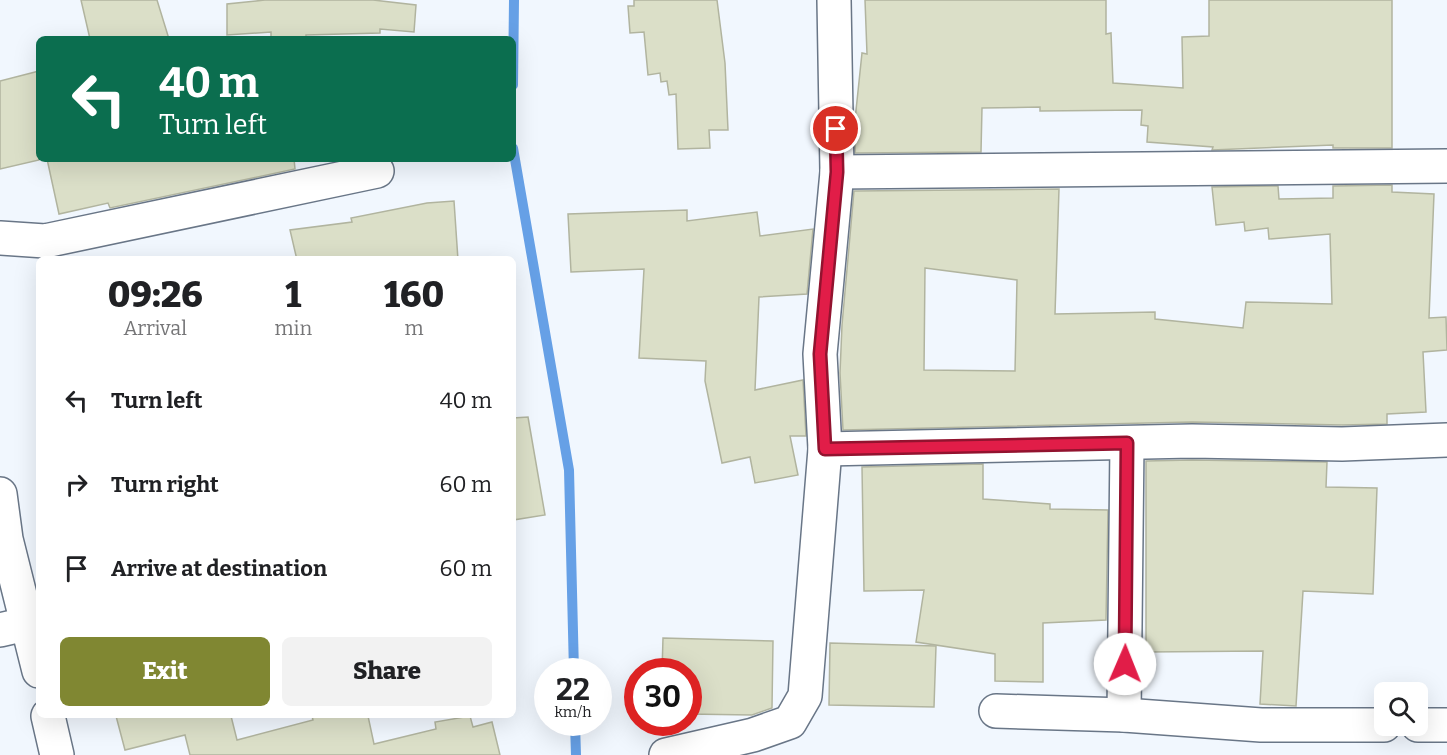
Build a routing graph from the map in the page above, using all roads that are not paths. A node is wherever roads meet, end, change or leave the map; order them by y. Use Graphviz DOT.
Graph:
graph roads {
  1 [pos="834,0"];
  2 [pos="1447,166"];
  3 [pos="378,171"];
  4 [pos="837,172"];
  5 [pos="0,238"];
  6 [pos="1447,440"];
  7 [pos="1127,443"];
  8 [pos="825,449"];
  9 [pos="0,494"];
  10 [pos="23,624"];
  11 [pos="36,662"];
  12 [pos="996,711"];
  13 [pos="1124,715"];
  14 [pos="48,718"];
  15 [pos="1374,725"];
  16 [pos="1428,725"];
  17 [pos="1447,725"];
  18 [pos="57,755"];
  19 [pos="666,755"];
  1 -- 4 [label="street"];
  2 -- 4 [label="street"];
  3 -- 5 [label="street"];
  4 -- 8 [label="street"];
  6 -- 7 [label="street"];
  7 -- 8 [label="street"];
  7 -- 13 [label="street"];
  8 -- 19 [label="street"];
  9 -- 10 [label="street"];
  10 -- 11 [label="street"];
  12 -- 13 [label="street"];
  13 -- 15 [label="street"];
  14 -- 18 [label="street"];
  16 -- 17 [label="street"];
}
